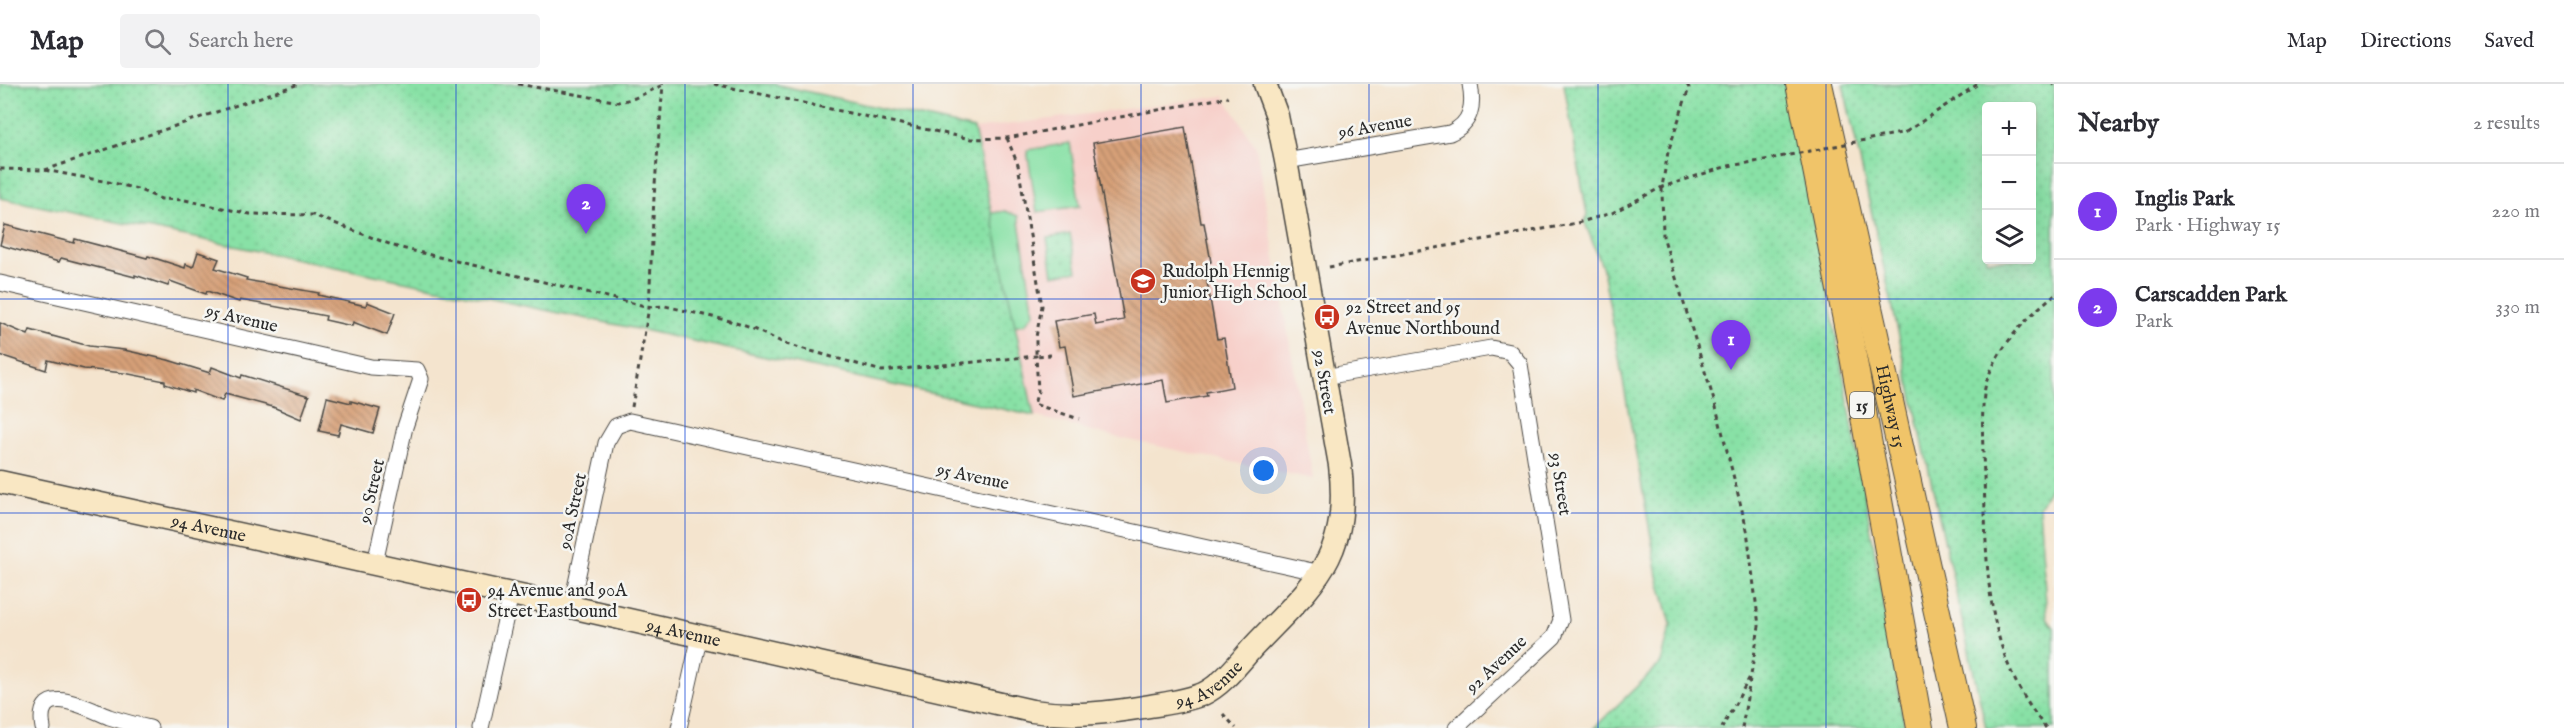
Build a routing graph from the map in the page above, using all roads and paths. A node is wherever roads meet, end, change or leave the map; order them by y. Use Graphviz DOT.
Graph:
graph roads {
  1 [pos="299,84"];
  2 [pos="518,84"];
  3 [pos="664,84"];
  4 [pos="714,84"];
  5 [pos="1265,84"];
  6 [pos="1470,84"];
  7 [pos="1687,84"];
  8 [pos="1799,84"];
  9 [pos="1819,84"];
  10 [pos="1835,84"];
  11 [pos="1978,84"];
  12 [pos="1228,97"];
  13 [pos="1007,138"];
  14 [pos="1286,161"];
  15 [pos="0,169"];
  16 [pos="44,170"];
  17 [pos="1662,187"];
  18 [pos="1844,203"];
  19 [pos="1329,267"];
  20 [pos="0,283"];
  21 [pos="2054,294"];
  22 [pos="649,308"];
  23 [pos="1052,355"];
  24 [pos="1036,356"];
  25 [pos="1324,377"];
  26 [pos="1079,419"];
  27 [pos="623,423"];
  28 [pos="405,427"];
  29 [pos="0,482"];
  30 [pos="375,563"];
  31 [pos="1321,573"];
  32 [pos="511,594"];
  33 [pos="571,607"];
  34 [pos="1560,627"];
  35 [pos="700,635"];
  36 [pos="1751,675"];
  37 [pos="1223,714"];
  38 [pos="43,728"];
  39 [pos="150,728"];
  40 [pos="481,728"];
  41 [pos="679,728"];
  42 [pos="1236,728"];
  43 [pos="1456,728"];
  44 [pos="1722,728"];
  45 [pos="1742,728"];
  46 [pos="1920,728"];
  47 [pos="1963,728"];
  48 [pos="2046,728"];
  1 -- 16 [label="path"];
  2 -- 3 [label="path"];
  3 -- 22 [label="path"];
  4 -- 13 [label="path"];
  5 -- 14 [label="street, 92 Street"];
  6 -- 14 [label="street, 96 Avenue"];
  7 -- 17 [label="path"];
  8 -- 46 [label="main road, Highway 15 / 15"];
  9 -- 18 [label="main road, Highway 15 / 15"];
  10 -- 18 [label="main road"];
  11 -- 17 [label="path, bridge"];
  12 -- 13 [label="path"];
  13 -- 24 [label="path"];
  14 -- 25 [label="street, 92 Street"];
  15 -- 16 [label="path"];
  16 -- 22 [label="path"];
  17 -- 19 [label="path"];
  17 -- 36 [label="path"];
  18 -- 47 [label="main road, Highway 15 / 15"];
  20 -- 28 [label="street, 95 Avenue"];
  21 -- 48 [label="path"];
  22 -- 24 [label="path"];
  22 -- 27 [label="path"];
  23 -- 24 [label="path"];
  24 -- 26 [label="path"];
  25 -- 31 [label="street, 92 Street"];
  25 -- 34 [label="street, 93 Street"];
  27 -- 31 [label="street, 95 Avenue"];
  27 -- 33 [label="street, 90A Street"];
  28 -- 30 [label="street, 90 Street"];
  29 -- 30 [label="street, 94 Avenue"];
  30 -- 32 [label="street, 94 Avenue"];
  31 -- 35 [label="street, 94 Avenue"];
  32 -- 33 [label="street, 94 Avenue"];
  32 -- 40 [label="street"];
  33 -- 35 [label="street, 94 Avenue"];
  34 -- 43 [label="street, 92 Avenue"];
  35 -- 41 [label="street"];
  36 -- 44 [label="path"];
  36 -- 45 [label="path"];
  37 -- 42 [label="path"];
  38 -- 39 [label="street"];
}
